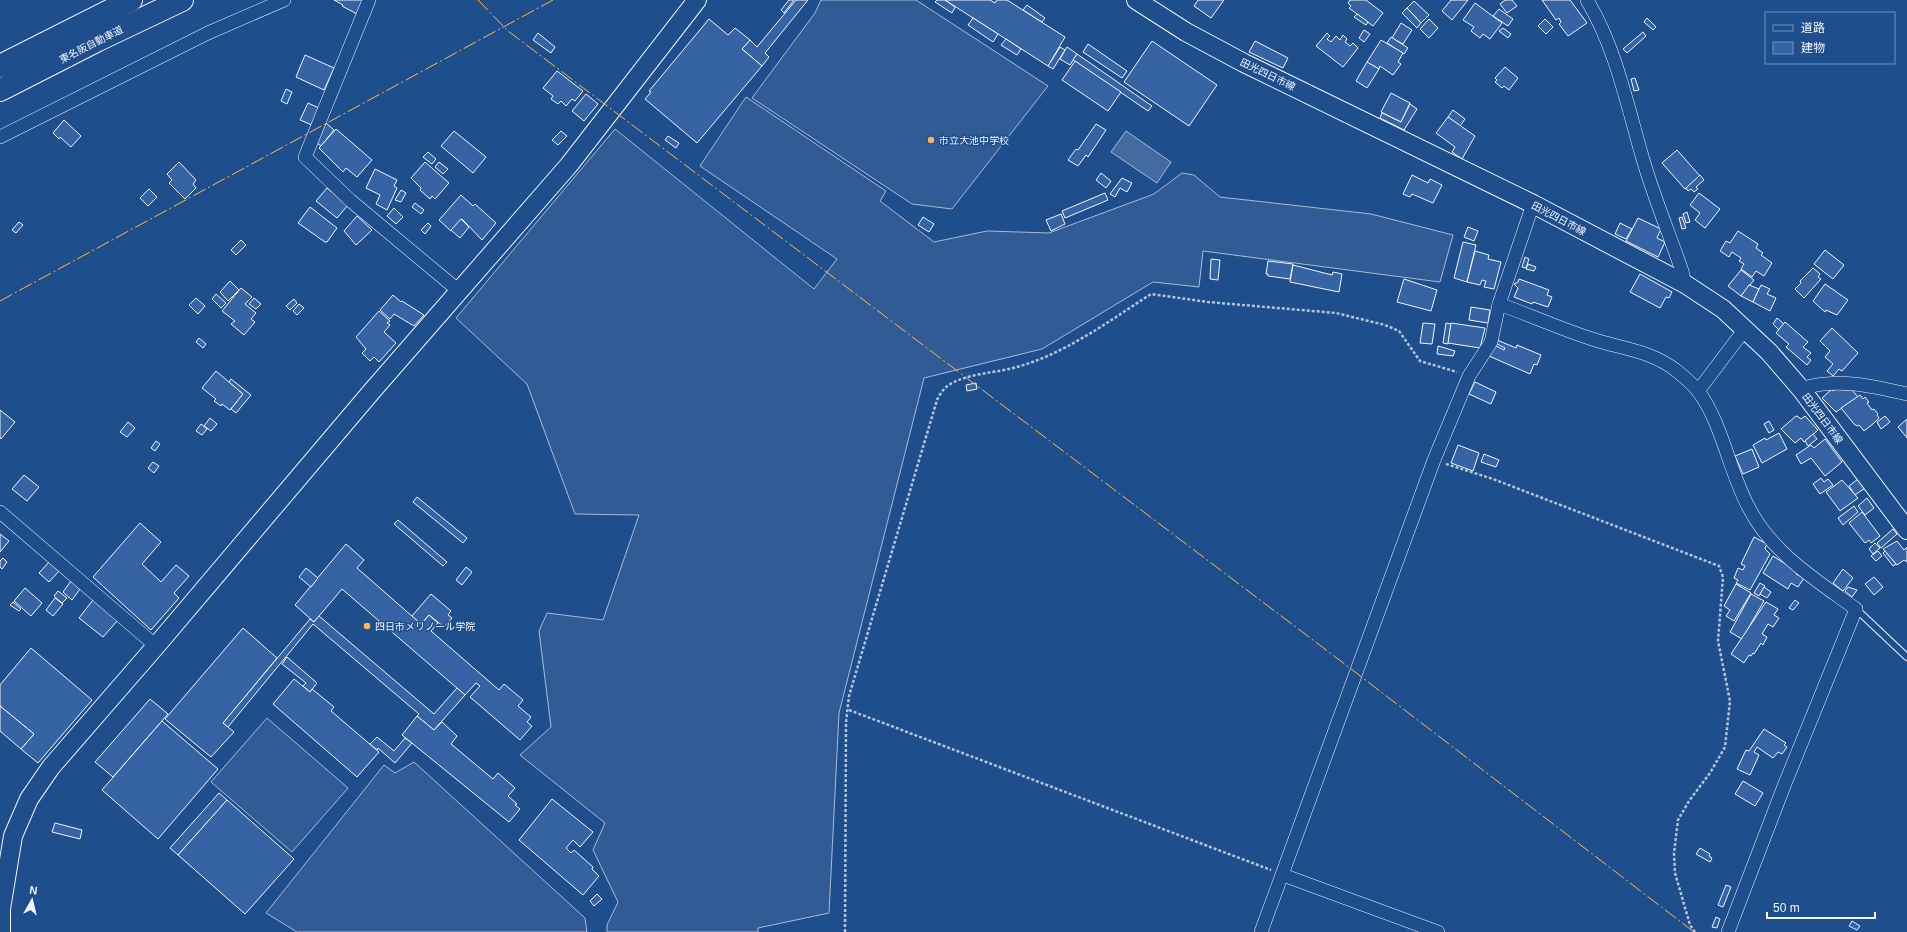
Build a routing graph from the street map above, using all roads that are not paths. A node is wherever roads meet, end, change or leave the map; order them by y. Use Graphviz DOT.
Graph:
graph roads {
  1 [pos="131,0"];
  2 [pos="182,0"];
  3 [pos="284,0"];
  4 [pos="369,0"];
  5 [pos="697,0"];
  6 [pos="1136,0"];
  7 [pos="1587,0"];
  8 [pos="0,66"];
  9 [pos="0,90"];
  10 [pos="0,137"];
  11 [pos="1533,204"];
  12 [pos="1684,284"];
  13 [pos="459,291"];
  14 [pos="1499,304"];
  15 [pos="1745,329"];
  16 [pos="1801,389"];
  17 [pos="1698,391"];
  18 [pos="1907,394"];
  19 [pos="0,512"];
  20 [pos="1907,530"];
  21 [pos="1856,609"];
  22 [pos="156,646"];
  23 [pos="1907,657"];
  24 [pos="1283,875"];
  25 [pos="0,932"];
  26 [pos="1261,932"];
  27 [pos="1438,932"];
  28 [pos="1728,932"];
  1 -- 8 [label="highway"];
  2 -- 9 [label="highway, 東名阪自動車道"];
  3 -- 10 [label="street"];
  4 -- 13 [label="street"];
  5 -- 13 [label="street"];
  6 -- 11 [label="street, 田光四日市線"];
  7 -- 12 [label="street"];
  11 -- 12 [label="street, 田光四日市線"];
  11 -- 14 [label="street"];
  12 -- 15 [label="street, 田光四日市線"];
  13 -- 22 [label="street"];
  14 -- 17 [label="street"];
  14 -- 24 [label="street"];
  15 -- 16 [label="street, 田光四日市線"];
  15 -- 17 [label="street"];
  16 -- 18 [label="street"];
  16 -- 20 [label="street, 田光四日市線"];
  17 -- 21 [label="street"];
  19 -- 22 [label="street"];
  21 -- 23 [label="lane"];
  21 -- 28 [label="street"];
  22 -- 25 [label="street"];
  24 -- 26 [label="street"];
  24 -- 27 [label="street"];
}
